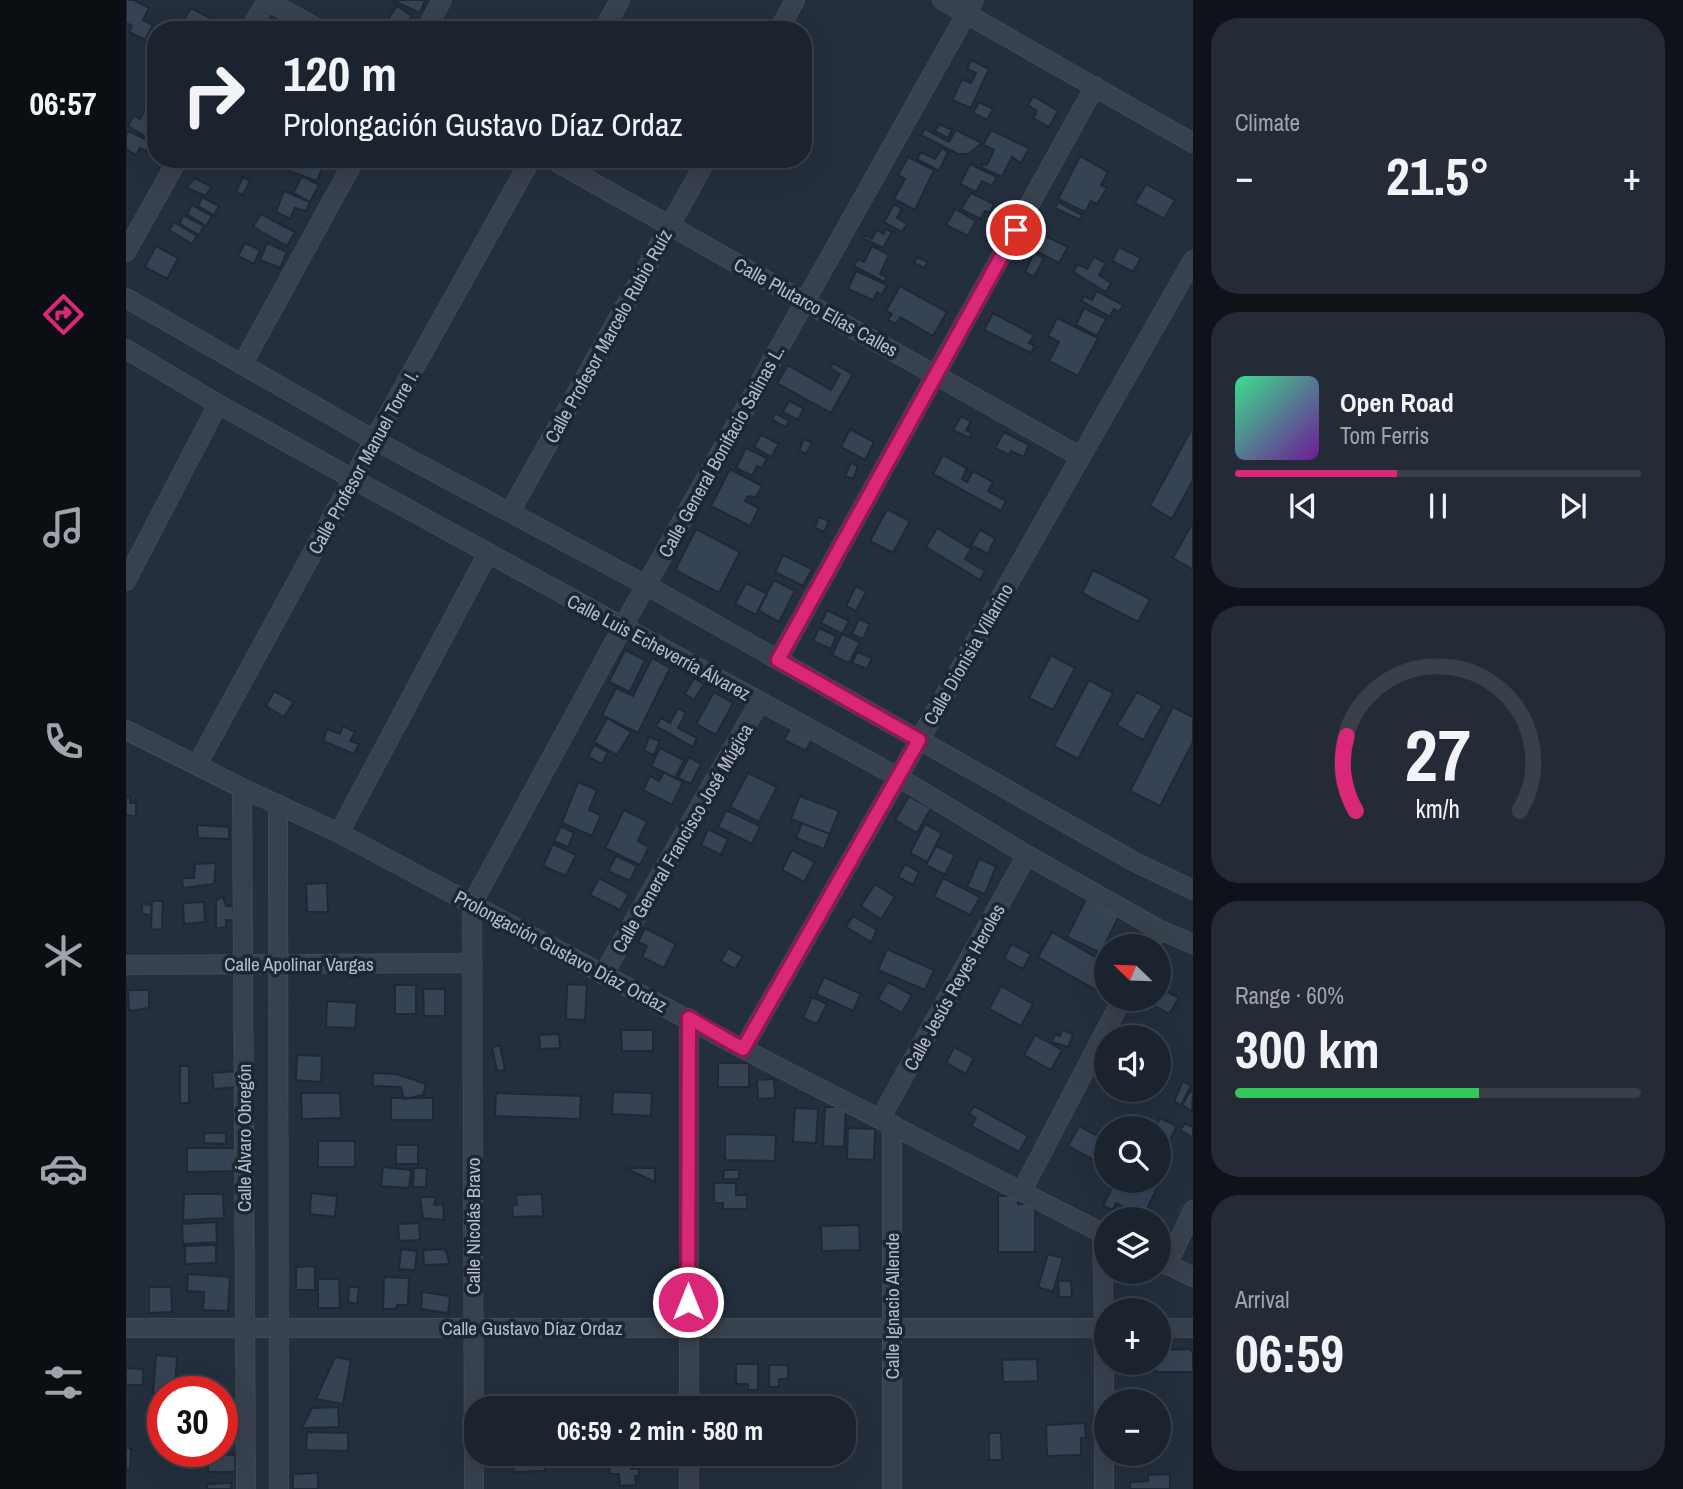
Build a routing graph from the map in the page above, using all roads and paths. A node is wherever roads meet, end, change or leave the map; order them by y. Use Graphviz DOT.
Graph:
graph roads {
  1 [pos="267,0"];
  2 [pos="442,0"];
  3 [pos="620,0"];
  4 [pos="795,0"];
  5 [pos="942,0"];
  6 [pos="970,7"];
  7 [pos="255,21"];
  8 [pos="304,21"];
  9 [pos="431,21"];
  10 [pos="608,21"];
  11 [pos="784,21"];
  12 [pos="1095,86"];
  13 [pos="1193,143"];
  14 [pos="173,168"];
  15 [pos="350,168"];
  16 [pos="526,168"];
  17 [pos="567,168"];
  18 [pos="701,168"];
  19 [pos="670,225"];
  20 [pos="126,252"];
  21 [pos="1193,260"];
  22 [pos="126,298"];
  23 [pos="805,301"];
  24 [pos="126,349"];
  25 [pos="242,365"];
  26 [pos="936,374"];
  27 [pos="218,404"];
  28 [pos="374,440"];
  29 [pos="1080,457"];
  30 [pos="353,479"];
  31 [pos="510,512"];
  32 [pos="488,553"];
  33 [pos="126,581"];
  34 [pos="646,585"];
  35 [pos="622,628"];
  36 [pos="778,660"];
  37 [pos="760,701"];
  38 [pos="126,730"];
  39 [pos="919,740"];
  40 [pos="197,765"];
  41 [pos="898,778"];
  42 [pos="242,788"];
  43 [pos="278,804"];
  44 [pos="339,833"];
  45 [pos="1027,855"];
  46 [pos="1193,890"];
  47 [pos="472,904"];
  48 [pos="1158,929"];
  49 [pos="1156,934"];
  50 [pos="1193,944"];
  51 [pos="243,964"];
  52 [pos="278,964"];
  53 [pos="473,964"];
  54 [pos="126,965"];
  55 [pos="603,975"];
  56 [pos="1115,1012"];
  57 [pos="689,1018"];
  58 [pos="743,1049"];
  59 [pos="886,1121"];
  60 [pos="1022,1191"];
  61 [pos="1193,1210"];
  62 [pos="1094,1229"];
  63 [pos="1171,1248"];
  64 [pos="1171,1266"];
  65 [pos="1193,1277"];
  66 [pos="126,1328"];
  67 [pos="245,1328"];
  68 [pos="279,1328"];
  69 [pos="474,1328"];
  70 [pos="688,1328"];
  71 [pos="893,1328"];
  72 [pos="1094,1328"];
  73 [pos="1171,1328"];
  74 [pos="1193,1328"];
  75 [pos="1105,1375"];
  76 [pos="689,1396"];
  77 [pos="689,1466"];
  78 [pos="246,1489"];
  79 [pos="279,1489"];
  80 [pos="474,1489"];
  81 [pos="689,1489"];
  82 [pos="892,1489"];
  83 [pos="1104,1489"];
  1 -- 7 [label="street"];
  1 -- 8 [label="street"];
  2 -- 9 [label="street"];
  3 -- 10 [label="street"];
  4 -- 11 [label="street"];
  5 -- 6 [label="street"];
  6 -- 12 [label="street"];
  6 -- 23 [label="street, Calle General Bonifacio Salinas L."];
  12 -- 13 [label="street"];
  12 -- 26 [label="street"];
  14 -- 20 [label="street"];
  15 -- 25 [label="street"];
  16 -- 28 [label="street, Calle Profesor Manuel Torre I."];
  17 -- 19 [label="street, Calle Plutarco Elías Calles"];
  18 -- 19 [label="street, Calle Profesor Marcelo Rubio Ruíz"];
  19 -- 23 [label="street, Calle Plutarco Elías Calles"];
  19 -- 31 [label="street, Calle Profesor Marcelo Rubio Ruíz"];
  21 -- 29 [label="street, Calle Dionisia Villarino"];
  22 -- 25 [label="street"];
  23 -- 26 [label="street, Calle Plutarco Elías Calles"];
  23 -- 34 [label="street, Calle General Bonifacio Salinas L."];
  24 -- 27 [label="street, Calle Luis Echeverría Álvarez"];
  25 -- 28 [label="street"];
  26 -- 29 [label="street, Calle Plutarco Elías Calles"];
  26 -- 36 [label="street"];
  27 -- 30 [label="street, Calle Luis Echeverría Álvarez"];
  27 -- 33 [label="street"];
  28 -- 30 [label="street, Calle Profesor Manuel Torre I."];
  28 -- 31 [label="street"];
  29 -- 39 [label="street, Calle Dionisia Villarino"];
  30 -- 32 [label="street, Calle Luis Echeverría Álvarez"];
  30 -- 40 [label="street, Calle Profesor Manuel Torre I."];
  31 -- 34 [label="street"];
  32 -- 35 [label="street, Calle Luis Echeverría Álvarez"];
  32 -- 44 [label="street"];
  34 -- 35 [label="street, Calle General Bonifacio Salinas L."];
  34 -- 36 [label="street"];
  35 -- 37 [label="street, Calle Luis Echeverría Álvarez"];
  35 -- 47 [label="street, Calle General Bonifacio Salinas L."];
  36 -- 39 [label="street"];
  37 -- 41 [label="street, Calle Luis Echeverría Álvarez"];
  37 -- 55 [label="street, Calle General Francisco José Múgica"];
  38 -- 40 [label="street, Prolongación Gustavo Díaz Ordaz"];
  39 -- 41 [label="street, Calle Dionisia Villarino"];
  39 -- 46 [label="street"];
  40 -- 42 [label="street, Prolongación Gustavo Díaz Ordaz"];
  41 -- 45 [label="street, Calle Luis Echeverría Álvarez"];
  41 -- 58 [label="street, Calle Dionisia Villarino"];
  42 -- 43 [label="street, Prolongación Gustavo Díaz Ordaz"];
  42 -- 51 [label="street, Calle Álvaro Obregón"];
  43 -- 44 [label="street, Prolongación Gustavo Díaz Ordaz"];
  43 -- 52 [label="street, Calle Álvaro Obregón"];
  44 -- 47 [label="street, Prolongación Gustavo Díaz Ordaz"];
  45 -- 48 [label="street, Calle Luis Echeverría Álvarez"];
  45 -- 59 [label="street, Calle Jesús Reyes Heroles"];
  47 -- 53 [label="street, Calle Nicolás Bravo"];
  47 -- 55 [label="street, Prolongación Gustavo Díaz Ordaz"];
  48 -- 49 [label="street"];
  48 -- 50 [label="street, Calle Luis Echeverría Álvarez"];
  51 -- 52 [label="street, Calle Apolinar Vargas"];
  51 -- 54 [label="street, Calle Apolinar Vargas"];
  51 -- 67 [label="street, Calle Álvaro Obregón"];
  52 -- 53 [label="street, Calle Apolinar Vargas"];
  52 -- 68 [label="street, Calle Álvaro Obregón"];
  53 -- 69 [label="street, Calle Nicolás Bravo"];
  55 -- 57 [label="street, Prolongación Gustavo Díaz Ordaz"];
  56 -- 60 [label="street"];
  57 -- 58 [label="street, Prolongación Gustavo Díaz Ordaz"];
  57 -- 70 [label="street"];
  58 -- 59 [label="street, Prolongación Gustavo Díaz Ordaz"];
  59 -- 60 [label="street, Prolongación Gustavo Díaz Ordaz"];
  59 -- 71 [label="street, Calle Ignacio Allende"];
  60 -- 62 [label="street, Prolongación Gustavo Díaz Ordaz"];
  61 -- 63 [label="street"];
  64 -- 65 [label="street"];
  66 -- 67 [label="street, Calle Gustavo Díaz Ordaz"];
  67 -- 68 [label="street, Calle Gustavo Díaz Ordaz"];
  67 -- 78 [label="street, Calle Álvaro Obregón"];
  68 -- 69 [label="street, Calle Gustavo Díaz Ordaz"];
  68 -- 79 [label="street, Calle Álvaro Obregón"];
  69 -- 70 [label="street, Calle Gustavo Díaz Ordaz"];
  69 -- 80 [label="street, Calle Nicolás Bravo"];
  70 -- 71 [label="street, Calle Gustavo Díaz Ordaz"];
  70 -- 76 [label="street"];
  71 -- 72 [label="street, Calle Gustavo Díaz Ordaz"];
  71 -- 82 [label="street, Calle Ignacio Allende"];
  73 -- 74 [label="street"];
  75 -- 83 [label="street"];
  77 -- 81 [label="street"];
}
